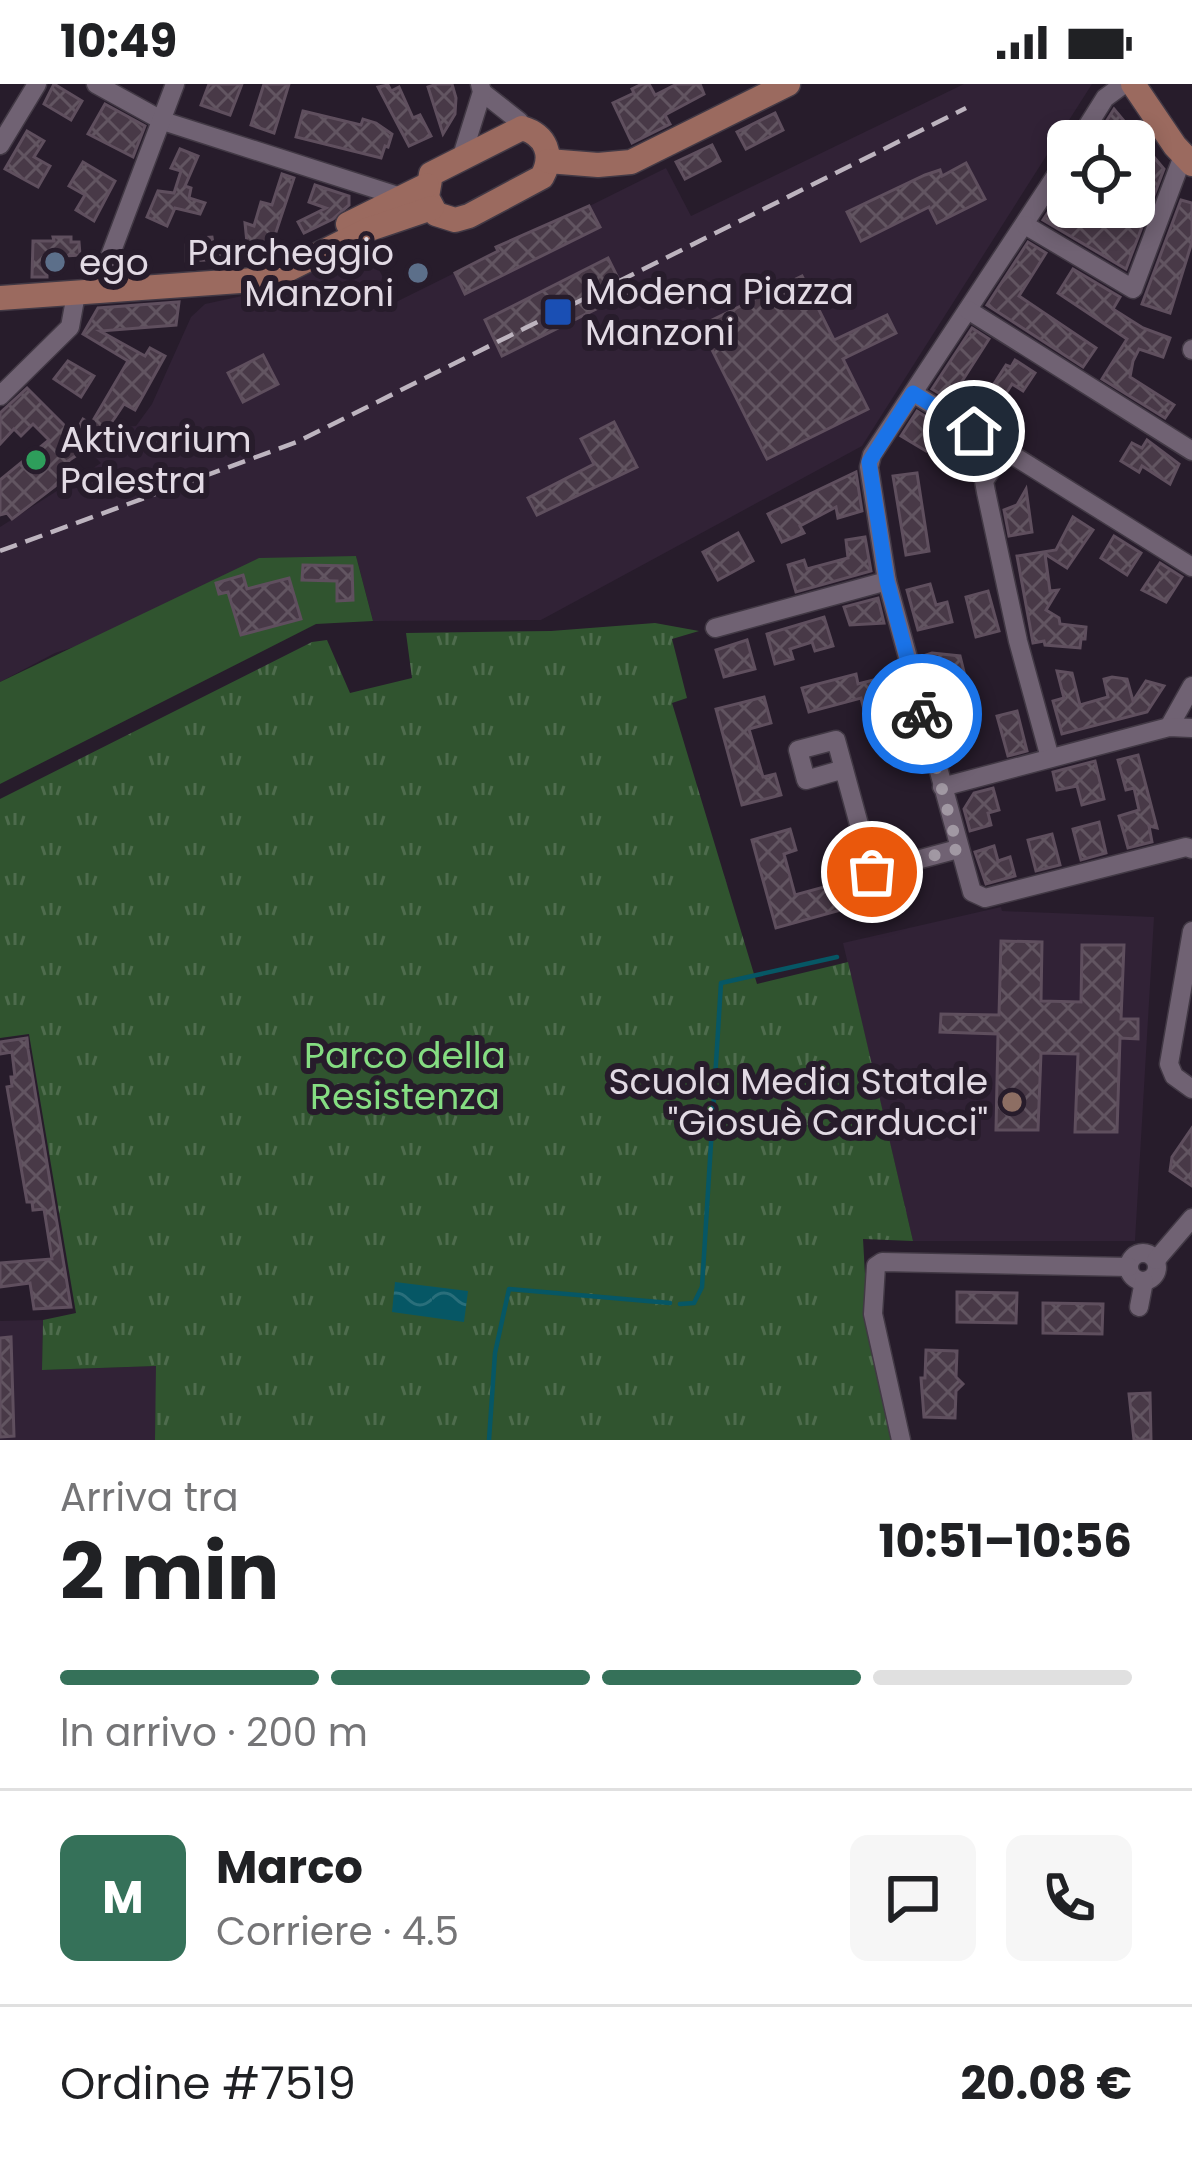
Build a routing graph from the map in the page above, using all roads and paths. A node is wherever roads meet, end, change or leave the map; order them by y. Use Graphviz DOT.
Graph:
graph roads {
  1 [pos="37,84"];
  2 [pos="97,84"];
  3 [pos="175,84"];
  4 [pos="788,84"];
  5 [pos="1129,84"];
  6 [pos="481,88"];
  7 [pos="1092,120"];
  8 [pos="164,121"];
  9 [pos="522,128"];
  10 [pos="0,146"];
  11 [pos="1185,150"];
  12 [pos="462,156"];
  13 [pos="548,161"];
  14 [pos="1047,190"];
  15 [pos="401,196"];
  16 [pos="429,196"];
  17 [pos="1025,225"];
  18 [pos="106,277"];
  19 [pos="0,283"];
  20 [pos="76,294"];
  21 [pos="0,298"];
  22 [pos="968,310"];
  23 [pos="913,393"];
  24 [pos="0,396"];
  25 [pos="1004,451"];
  26 [pos="1192,451"];
  27 [pos="1192,567"];
  28 [pos="887,581"];
  29 [pos="715,628"];
  30 [pos="1192,686"];
  31 [pos="1169,727"];
  32 [pos="1192,728"];
  33 [pos="1050,758"];
  34 [pos="844,770"];
  35 [pos="942,787"];
  36 [pos="958,849"];
  37 [pos="1192,849"];
  38 [pos="1192,931"];
  39 [pos="1192,1089"];
  40 [pos="1192,1218"];
  41 [pos="1137,1274"];
  42 [pos="1139,1307"];
  43 [pos="901,1440"];
  1 -- 10 [label="street"];
  2 -- 8 [label="street"];
  3 -- 8 [label="street"];
  4 -- 13 [label="main road"];
  5 -- 7 [label="street"];
  5 -- 11 [label="main road"];
  6 -- 9 [label="street"];
  6 -- 12 [label="street"];
  8 -- 15 [label="street"];
  8 -- 18 [label="street"];
  9 -- 12 [label="main road"];
  9 -- 13 [label="main road"];
  11 -- 17 [label="street"];
  12 -- 16 [label="main road"];
  13 -- 16 [label="main road"];
  14 -- 17 [label="street"];
  15 -- 16 [label="main road"];
  15 -- 18 [label="main road"];
  16 -- 20 [label="main road"];
  17 -- 22 [label="street"];
  18 -- 19 [label="main road"];
  20 -- 21 [label="main road"];
  20 -- 24 [label="street"];
  22 -- 23 [label="street"];
  22 -- 26 [label="street"];
  23 -- 25 [label="street"];
  23 -- 28 [label="street"];
  25 -- 27 [label="street"];
  25 -- 33 [label="street"];
  28 -- 29 [label="street"];
  28 -- 35 [label="street"];
  30 -- 31 [label="street"];
  31 -- 32 [label="street"];
  31 -- 33 [label="street"];
  33 -- 35 [label="street"];
  34 -- 36 [label="street"];
  35 -- 36 [label="street"];
  36 -- 37 [label="street"];
  38 -- 39 [label="street"];
  40 -- 41 [label="street"];
  41 -- 42 [label="street"];
  41 -- 43 [label="street"];
}
